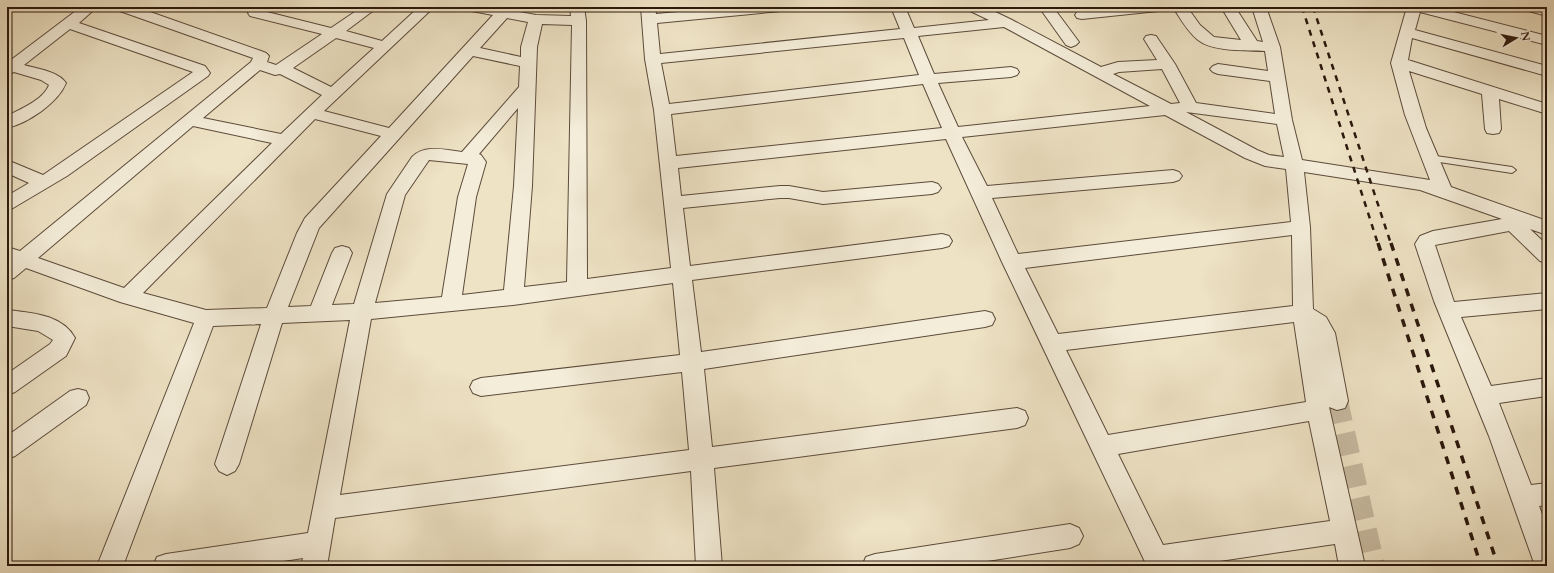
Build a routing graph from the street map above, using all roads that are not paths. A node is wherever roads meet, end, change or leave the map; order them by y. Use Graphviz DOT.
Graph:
graph roads {
  1 [pos="90,7"];
  2 [pos="122,7"];
  3 [pos="371,7"];
  4 [pos="427,7"];
  5 [pos="471,7"];
  6 [pos="779,7"];
  7 [pos="898,7"];
  8 [pos="1046,7"];
  9 [pos="1158,7"];
  10 [pos="1180,7"];
  11 [pos="1228,7"];
  12 [pos="1259,7"];
  13 [pos="1415,7"];
  14 [pos="1530,7"];
  15 [pos="983,9"];
  16 [pos="506,10"];
  17 [pos="1445,11"];
  18 [pos="1547,12"];
  19 [pos="648,13"];
  20 [pos="255,14"];
  21 [pos="578,14"];
  22 [pos="1082,15"];
  23 [pos="536,19"];
  24 [pos="1007,23"];
  25 [pos="68,24"];
  26 [pos="1407,32"];
  27 [pos="334,33"];
  28 [pos="909,33"];
  29 [pos="1151,39"];
  30 [pos="1436,41"];
  31 [pos="1547,41"];
  32 [pos="1071,42"];
  33 [pos="385,46"];
  34 [pos="1252,46"];
  35 [pos="1272,47"];
  36 [pos="469,50"];
  37 [pos="653,59"];
  38 [pos="527,63"];
  39 [pos="258,64"];
  40 [pos="1168,64"];
  41 [pos="1399,64"];
  42 [pos="9,68"];
  43 [pos="282,69"];
  44 [pos="1218,69"];
  45 [pos="1547,71"];
  46 [pos="1011,72"];
  47 [pos="1099,74"];
  48 [pos="1277,77"];
  49 [pos="928,79"];
  50 [pos="528,88"];
  51 [pos="1490,91"];
  52 [pos="332,94"];
  53 [pos="1190,106"];
  54 [pos="1166,109"];
  55 [pos="1547,109"];
  56 [pos="662,110"];
  57 [pos="312,113"];
  58 [pos="190,120"];
  59 [pos="1284,120"];
  60 [pos="7,123"];
  61 [pos="1493,129"];
  62 [pos="952,133"];
  63 [pos="393,134"];
  64 [pos="286,140"];
  65 [pos="466,158"];
  66 [pos="1429,158"];
  67 [pos="668,163"];
  68 [pos="1294,164"];
  69 [pos="7,166"];
  70 [pos="1512,170"];
  71 [pos="1173,176"];
  72 [pos="44,182"];
  73 [pos="932,188"];
  74 [pos="1443,191"];
  75 [pos="981,193"];
  76 [pos="672,203"];
  77 [pos="7,204"];
  78 [pos="1518,221"];
  79 [pos="1301,227"];
  80 [pos="1547,228"];
  81 [pos="942,241"];
  82 [pos="342,253"];
  83 [pos="1547,256"];
  84 [pos="14,257"];
  85 [pos="1012,262"];
  86 [pos="7,273"];
  87 [pos="680,274"];
  88 [pos="577,288"];
  89 [pos="127,297"];
  90 [pos="513,297"];
  91 [pos="1547,301"];
  92 [pos="451,304"];
  93 [pos="1448,310"];
  94 [pos="362,312"];
  95 [pos="1303,313"];
  96 [pos="318,314"];
  97 [pos="274,316"];
  98 [pos="7,318"];
  99 [pos="206,318"];
  100 [pos="985,319"];
  101 [pos="1052,343"];
  102 [pos="692,362"];
  103 [pos="7,386"];
  104 [pos="481,387"];
  105 [pos="1547,387"];
  106 [pos="1485,396"];
  107 [pos="78,398"];
  108 [pos="1328,405"];
  109 [pos="1016,418"];
  110 [pos="1103,446"];
  111 [pos="7,449"];
  112 [pos="702,460"];
  113 [pos="227,464"];
  114 [pos="1536,495"];
  115 [pos="325,508"];
  116 [pos="1345,531"];
  117 [pos="1070,536"];
  118 [pos="316,555"];
  119 [pos="1158,562"];
  120 [pos="1547,563"];
  121 [pos="110,566"];
  122 [pos="166,566"];
  123 [pos="709,566"];
  124 [pos="875,566"];
  125 [pos="1352,566"];
  1 -- 25 [label="street"];
  2 -- 39 [label="street"];
  3 -- 27 [label="street"];
  4 -- 33 [label="street"];
  5 -- 16 [label="street"];
  6 -- 19 [label="street"];
  7 -- 28 [label="street"];
  8 -- 32 [label="street"];
  9 -- 22 [label="street"];
  10 -- 34 [label="street"];
  11 -- 34 [label="street"];
  12 -- 35 [label="street"];
  13 -- 17 [label="street"];
  13 -- 26 [label="street"];
  14 -- 18 [label="street"];
  15 -- 24 [label="street"];
  16 -- 23 [label="street"];
  16 -- 36 [label="street"];
  17 -- 30 [label="street"];
  17 -- 31 [label="street"];
  19 -- 37 [label="street"];
  20 -- 27 [label="street"];
  21 -- 23 [label="street"];
  21 -- 88 [label="street"];
  23 -- 38 [label="street"];
  24 -- 28 [label="street"];
  24 -- 47 [label="street"];
  25 -- 42 [label="street"];
  25 -- 72 [label="street"];
  26 -- 30 [label="street"];
  26 -- 41 [label="street"];
  27 -- 33 [label="street"];
  27 -- 43 [label="street"];
  28 -- 37 [label="street"];
  28 -- 49 [label="street"];
  29 -- 40 [label="street"];
  30 -- 45 [label="street"];
  33 -- 52 [label="street"];
  34 -- 35 [label="street"];
  35 -- 48 [label="street"];
  36 -- 38 [label="street"];
  36 -- 63 [label="street"];
  37 -- 56 [label="street"];
  38 -- 50 [label="street"];
  39 -- 43 [label="street"];
  39 -- 58 [label="street"];
  40 -- 47 [label="street"];
  40 -- 53 [label="street"];
  41 -- 51 [label="street"];
  41 -- 66 [label="street"];
  42 -- 60 [label="street"];
  43 -- 52 [label="street"];
  44 -- 48 [label="street"];
  46 -- 49 [label="street"];
  47 -- 54 [label="street"];
  48 -- 59 [label="street"];
  49 -- 56 [label="street"];
  49 -- 62 [label="street"];
  50 -- 65 [label="street"];
  50 -- 90 [label="street"];
  51 -- 55 [label="street"];
  51 -- 61 [label="street"];
  52 -- 57 [label="street"];
  53 -- 54 [label="street"];
  53 -- 59 [label="street"];
  54 -- 62 [label="street"];
  54 -- 68 [label="street"];
  56 -- 67 [label="street"];
  57 -- 63 [label="street"];
  57 -- 64 [label="street"];
  58 -- 64 [label="street"];
  58 -- 84 [label="street"];
  59 -- 68 [label="street"];
  62 -- 67 [label="street"];
  62 -- 75 [label="street"];
  63 -- 97 [label="street"];
  64 -- 89 [label="street"];
  65 -- 92 [label="street"];
  65 -- 94 [label="street"];
  66 -- 70 [label="lane"];
  66 -- 74 [label="street"];
  67 -- 76 [label="street"];
  68 -- 74 [label="street"];
  68 -- 79 [label="street"];
  69 -- 72 [label="street"];
  71 -- 75 [label="street"];
  72 -- 77 [label="street"];
  73 -- 76 [label="street"];
  74 -- 78 [label="street"];
  75 -- 85 [label="street"];
  76 -- 87 [label="street"];
  78 -- 80 [label="street"];
  78 -- 83 [label="street"];
  78 -- 93 [label="street"];
  79 -- 85 [label="street"];
  79 -- 95 [label="street"];
  81 -- 87 [label="street"];
  82 -- 96 [label="street"];
  84 -- 86 [label="street"];
  84 -- 89 [label="street"];
  85 -- 101 [label="street"];
  87 -- 88 [label="street"];
  87 -- 102 [label="street"];
  88 -- 90 [label="street"];
  89 -- 99 [label="street"];
  90 -- 92 [label="street"];
  91 -- 93 [label="street"];
  92 -- 94 [label="street"];
  93 -- 106 [label="street"];
  94 -- 96 [label="street"];
  94 -- 115 [label="street"];
  95 -- 101 [label="street"];
  95 -- 108 [label="street"];
  96 -- 97 [label="street"];
  97 -- 99 [label="street"];
  97 -- 113 [label="street"];
  98 -- 103 [label="street"];
  99 -- 121 [label="street"];
  100 -- 102 [label="street"];
  101 -- 110 [label="street"];
  102 -- 104 [label="street"];
  102 -- 112 [label="street"];
  105 -- 106 [label="street"];
  106 -- 114 [label="street"];
  107 -- 111 [label="street"];
  108 -- 110 [label="street"];
  108 -- 116 [label="street"];
  109 -- 112 [label="street"];
  110 -- 119 [label="street"];
  112 -- 115 [label="street"];
  112 -- 123 [label="street"];
  114 -- 120 [label="street"];
  115 -- 118 [label="street"];
  116 -- 119 [label="street"];
  116 -- 125 [label="street"];
  117 -- 124 [label="street"];
  118 -- 122 [label="street"];
}
